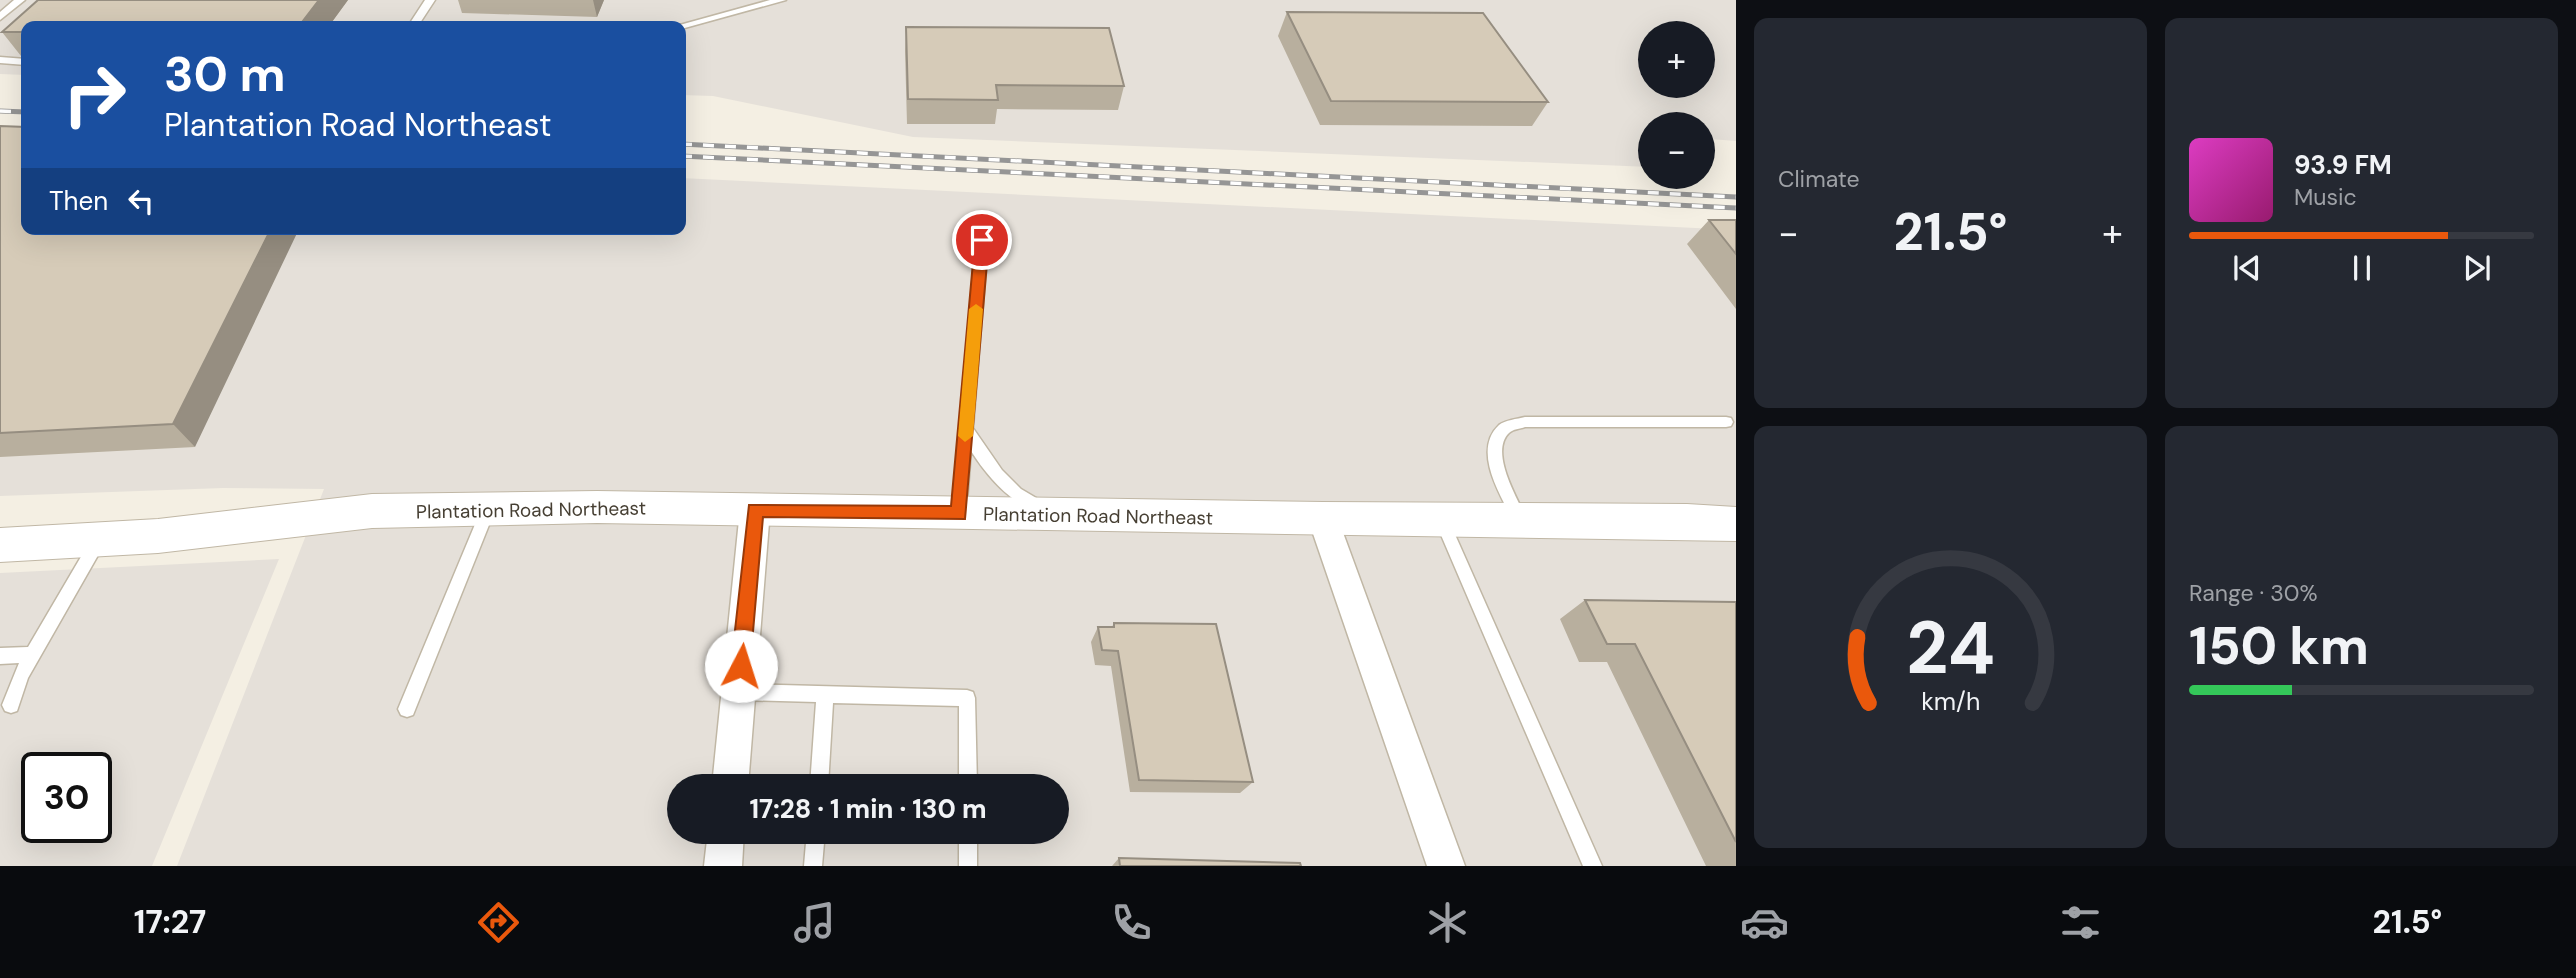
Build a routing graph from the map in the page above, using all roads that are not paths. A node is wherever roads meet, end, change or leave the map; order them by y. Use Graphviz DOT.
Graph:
graph roads {
  1 [pos="20,0"];
  2 [pos="430,0"];
  3 [pos="781,0"];
  4 [pos="0,17"];
  5 [pos="415,21"];
  6 [pos="686,25"];
  7 [pos="0,60"];
  8 [pos="21,62"];
  9 [pos="982,240"];
  10 [pos="1726,422"];
  11 [pos="966,429"];
  12 [pos="489,509"];
  13 [pos="755,510"];
  14 [pos="959,514"];
  15 [pos="1065,515"];
  16 [pos="1323,519"];
  17 [pos="1441,520"];
  18 [pos="1520,520"];
  19 [pos="1736,524"];
  20 [pos="99,539"];
  21 [pos="0,545"];
  22 [pos="34,654"];
  23 [pos="0,656"];
  24 [pos="738,692"];
  25 [pos="825,694"];
  26 [pos="11,705"];
  27 [pos="407,709"];
  28 [pos="731,774"];
  29 [pos="820,774"];
  30 [pos="968,774"];
  31 [pos="725,844"];
  32 [pos="815,844"];
  33 [pos="968,844"];
  34 [pos="723,866"];
  35 [pos="813,866"];
  36 [pos="968,866"];
  37 [pos="1447,866"];
  38 [pos="1593,866"];
  1 -- 4 [label="lane"];
  2 -- 5 [label="lane"];
  3 -- 6 [label="lane"];
  7 -- 8 [label="lane"];
  9 -- 11 [label="lane"];
  10 -- 18 [label="lane"];
  11 -- 14 [label="lane"];
  11 -- 15 [label="lane"];
  12 -- 13 [label="street, Plantation Road Northeast"];
  12 -- 20 [label="street, Plantation Road Northeast"];
  12 -- 27 [label="lane"];
  13 -- 14 [label="street, Plantation Road Northeast"];
  13 -- 24 [label="street"];
  14 -- 15 [label="street, Plantation Road Northeast"];
  15 -- 16 [label="street, Plantation Road Northeast"];
  16 -- 17 [label="street, Plantation Road Northeast"];
  16 -- 37 [label="street"];
  17 -- 18 [label="street, Plantation Road Northeast"];
  17 -- 38 [label="lane"];
  18 -- 19 [label="street, Plantation Road Northeast"];
  20 -- 21 [label="street, Plantation Road Northeast"];
  20 -- 22 [label="lane"];
  22 -- 23 [label="lane"];
  22 -- 26 [label="lane"];
  24 -- 25 [label="lane"];
  24 -- 28 [label="street"];
  25 -- 29 [label="lane"];
  25 -- 30 [label="lane"];
  31 -- 34 [label="street"];
  32 -- 35 [label="lane"];
  33 -- 36 [label="lane"];
}
